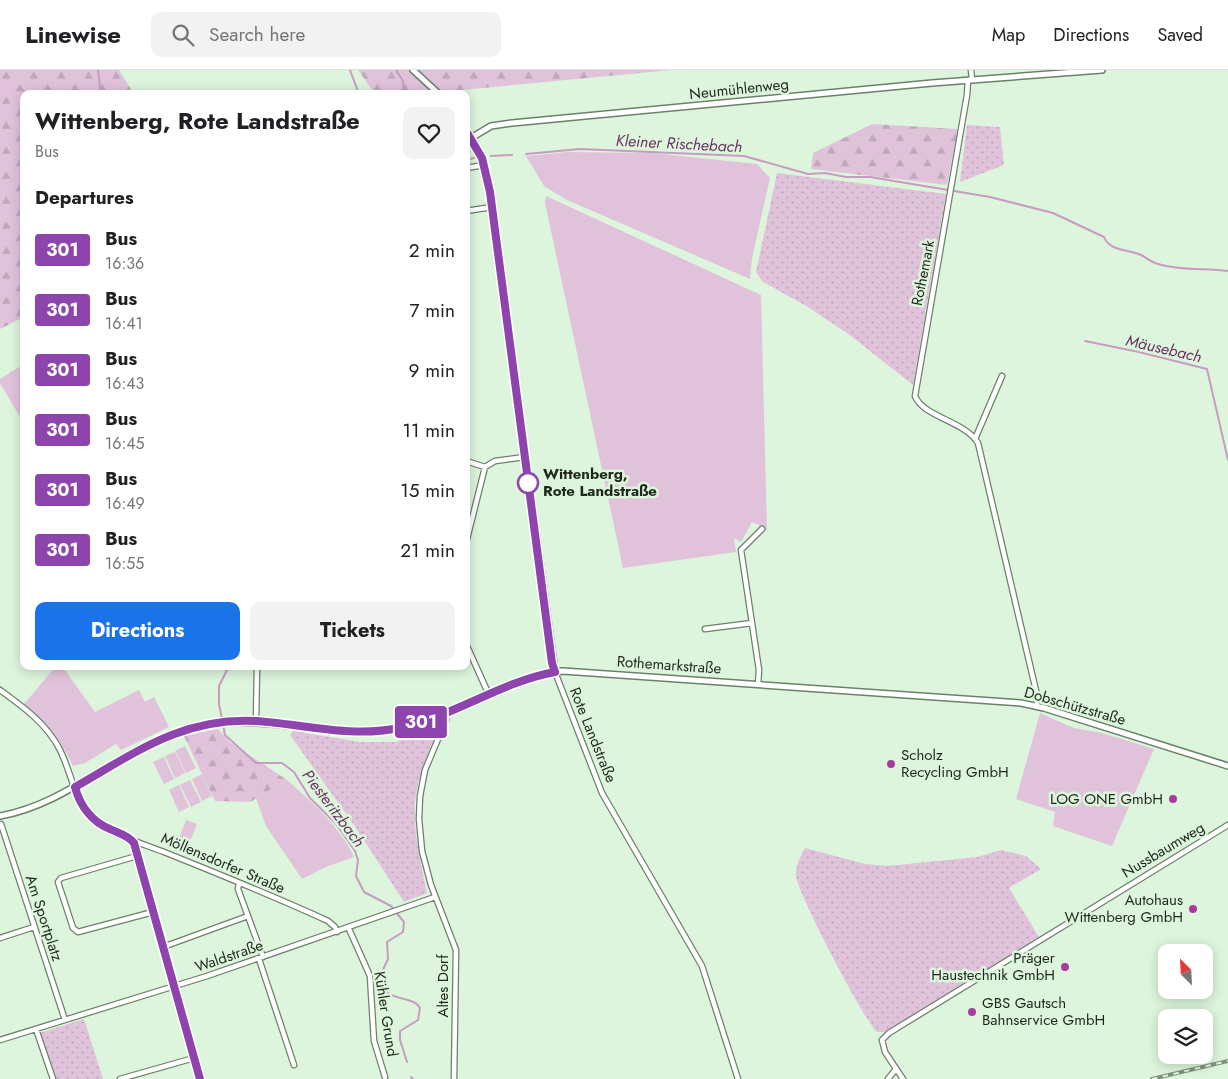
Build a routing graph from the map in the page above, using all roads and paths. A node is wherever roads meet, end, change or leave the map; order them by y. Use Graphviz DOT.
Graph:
graph roads {
  1 [pos="413,70"];
  2 [pos="971,70"];
  3 [pos="1102,70"];
  4 [pos="1085,71"];
  5 [pos="970,80"];
  6 [pos="434,90"];
  7 [pos="471,138"];
  8 [pos="484,165"];
  9 [pos="470,167"];
  10 [pos="492,207"];
  11 [pos="470,210"];
  12 [pos="1002,376"];
  13 [pos="975,439"];
  14 [pos="525,457"];
  15 [pos="470,462"];
  16 [pos="485,467"];
  17 [pos="470,527"];
  18 [pos="762,529"];
  19 [pos="752,623"];
  20 [pos="705,629"];
  21 [pos="470,653"];
  22 [pos="257,670"];
  23 [pos="555,672"];
  24 [pos="758,684"];
  25 [pos="0,690"];
  26 [pos="851,691"];
  27 [pos="489,695"];
  28 [pos="1037,706"];
  29 [pos="446,720"];
  30 [pos="256,721"];
  31 [pos="1228,766"];
  32 [pos="75,787"];
  33 [pos="0,816"];
  34 [pos="1,824"];
  35 [pos="1228,824"];
  36 [pos="132,840"];
  37 [pos="137,856"];
  38 [pos="239,883"];
  39 [pos="435,897"];
  40 [pos="153,912"];
  41 [pos="248,916"];
  42 [pos="34,927"];
  43 [pos="349,928"];
  44 [pos="337,932"];
  45 [pos="0,938"];
  46 [pos="163,947"];
  47 [pos="261,958"];
  48 [pos="174,987"];
  49 [pos="65,1020"];
  50 [pos="36,1029"];
  51 [pos="0,1040"];
  52 [pos="194,1058"];
  53 [pos="294,1065"];
  54 [pos="896,1069"];
  55 [pos="385,1077"];
  56 [pos="53,1079"];
  57 [pos="120,1079"];
  58 [pos="200,1079"];
  59 [pos="454,1079"];
  60 [pos="738,1079"];
  61 [pos="888,1079"];
  62 [pos="904,1079"];
  1 -- 6 [label="street"];
  2 -- 5 [label="street, Rothemark"];
  3 -- 4 [label="street, Neumühlenweg"];
  4 -- 5 [label="street, Neumühlenweg"];
  5 -- 7 [label="street, Neumühlenweg"];
  5 -- 13 [label="street, Rothemark"];
  7 -- 8 [label="street, Rote Landstraße"];
  8 -- 9 [label="street"];
  8 -- 10 [label="street, Rote Landstraße"];
  10 -- 11 [label="street"];
  10 -- 14 [label="street, Rote Landstraße"];
  12 -- 13 [label="street"];
  13 -- 28 [label="street"];
  14 -- 16 [label="street"];
  14 -- 23 [label="street, Rote Landstraße"];
  15 -- 16 [label="street"];
  16 -- 17 [label="street"];
  18 -- 19 [label="street"];
  19 -- 20 [label="street"];
  19 -- 24 [label="street"];
  21 -- 27 [label="street"];
  22 -- 30 [label="street"];
  23 -- 24 [label="street, Rothemarkstraße"];
  23 -- 27 [label="street, Rothemarkstraße"];
  23 -- 60 [label="street, Rote Landstraße"];
  24 -- 26 [label="street, Rothemarkstraße"];
  25 -- 32 [label="street, Möllensdorfer Straße"];
  26 -- 28 [label="street, Dobschützstraße"];
  27 -- 30 [label="street, Rothemarkstraße"];
  28 -- 31 [label="street, Dobschützstraße"];
  29 -- 39 [label="street"];
  30 -- 32 [label="street, Rothemarkstraße"];
  32 -- 33 [label="street"];
  32 -- 36 [label="street, Möllensdorfer Straße"];
  34 -- 42 [label="street, Am Sportplatz"];
  35 -- 54 [label="street, Nussbaumweg"];
  36 -- 37 [label="street"];
  36 -- 38 [label="street, Möllensdorfer Straße"];
  37 -- 40 [label="street"];
  37 -- 40 [label="street"];
  38 -- 41 [label="street"];
  38 -- 44 [label="street, Möllensdorfer Straße"];
  39 -- 43 [label="street, Waldstraße"];
  39 -- 59 [label="street, Altes Dorf"];
  40 -- 46 [label="street"];
  41 -- 46 [label="street"];
  41 -- 47 [label="street"];
  42 -- 45 [label="street"];
  42 -- 49 [label="street, Am Sportplatz"];
  43 -- 44 [label="street, Waldstraße"];
  43 -- 55 [label="street, Kühler Grund"];
  44 -- 47 [label="street, Waldstraße"];
  46 -- 48 [label="street"];
  47 -- 48 [label="street, Waldstraße"];
  47 -- 53 [label="street"];
  48 -- 49 [label="street, Waldstraße"];
  48 -- 52 [label="street"];
  49 -- 50 [label="street, Waldstraße"];
  50 -- 51 [label="street, Waldstraße"];
  50 -- 56 [label="street"];
  52 -- 57 [label="street"];
  52 -- 58 [label="street"];
  54 -- 61 [label="street"];
  54 -- 62 [label="street"];
}
